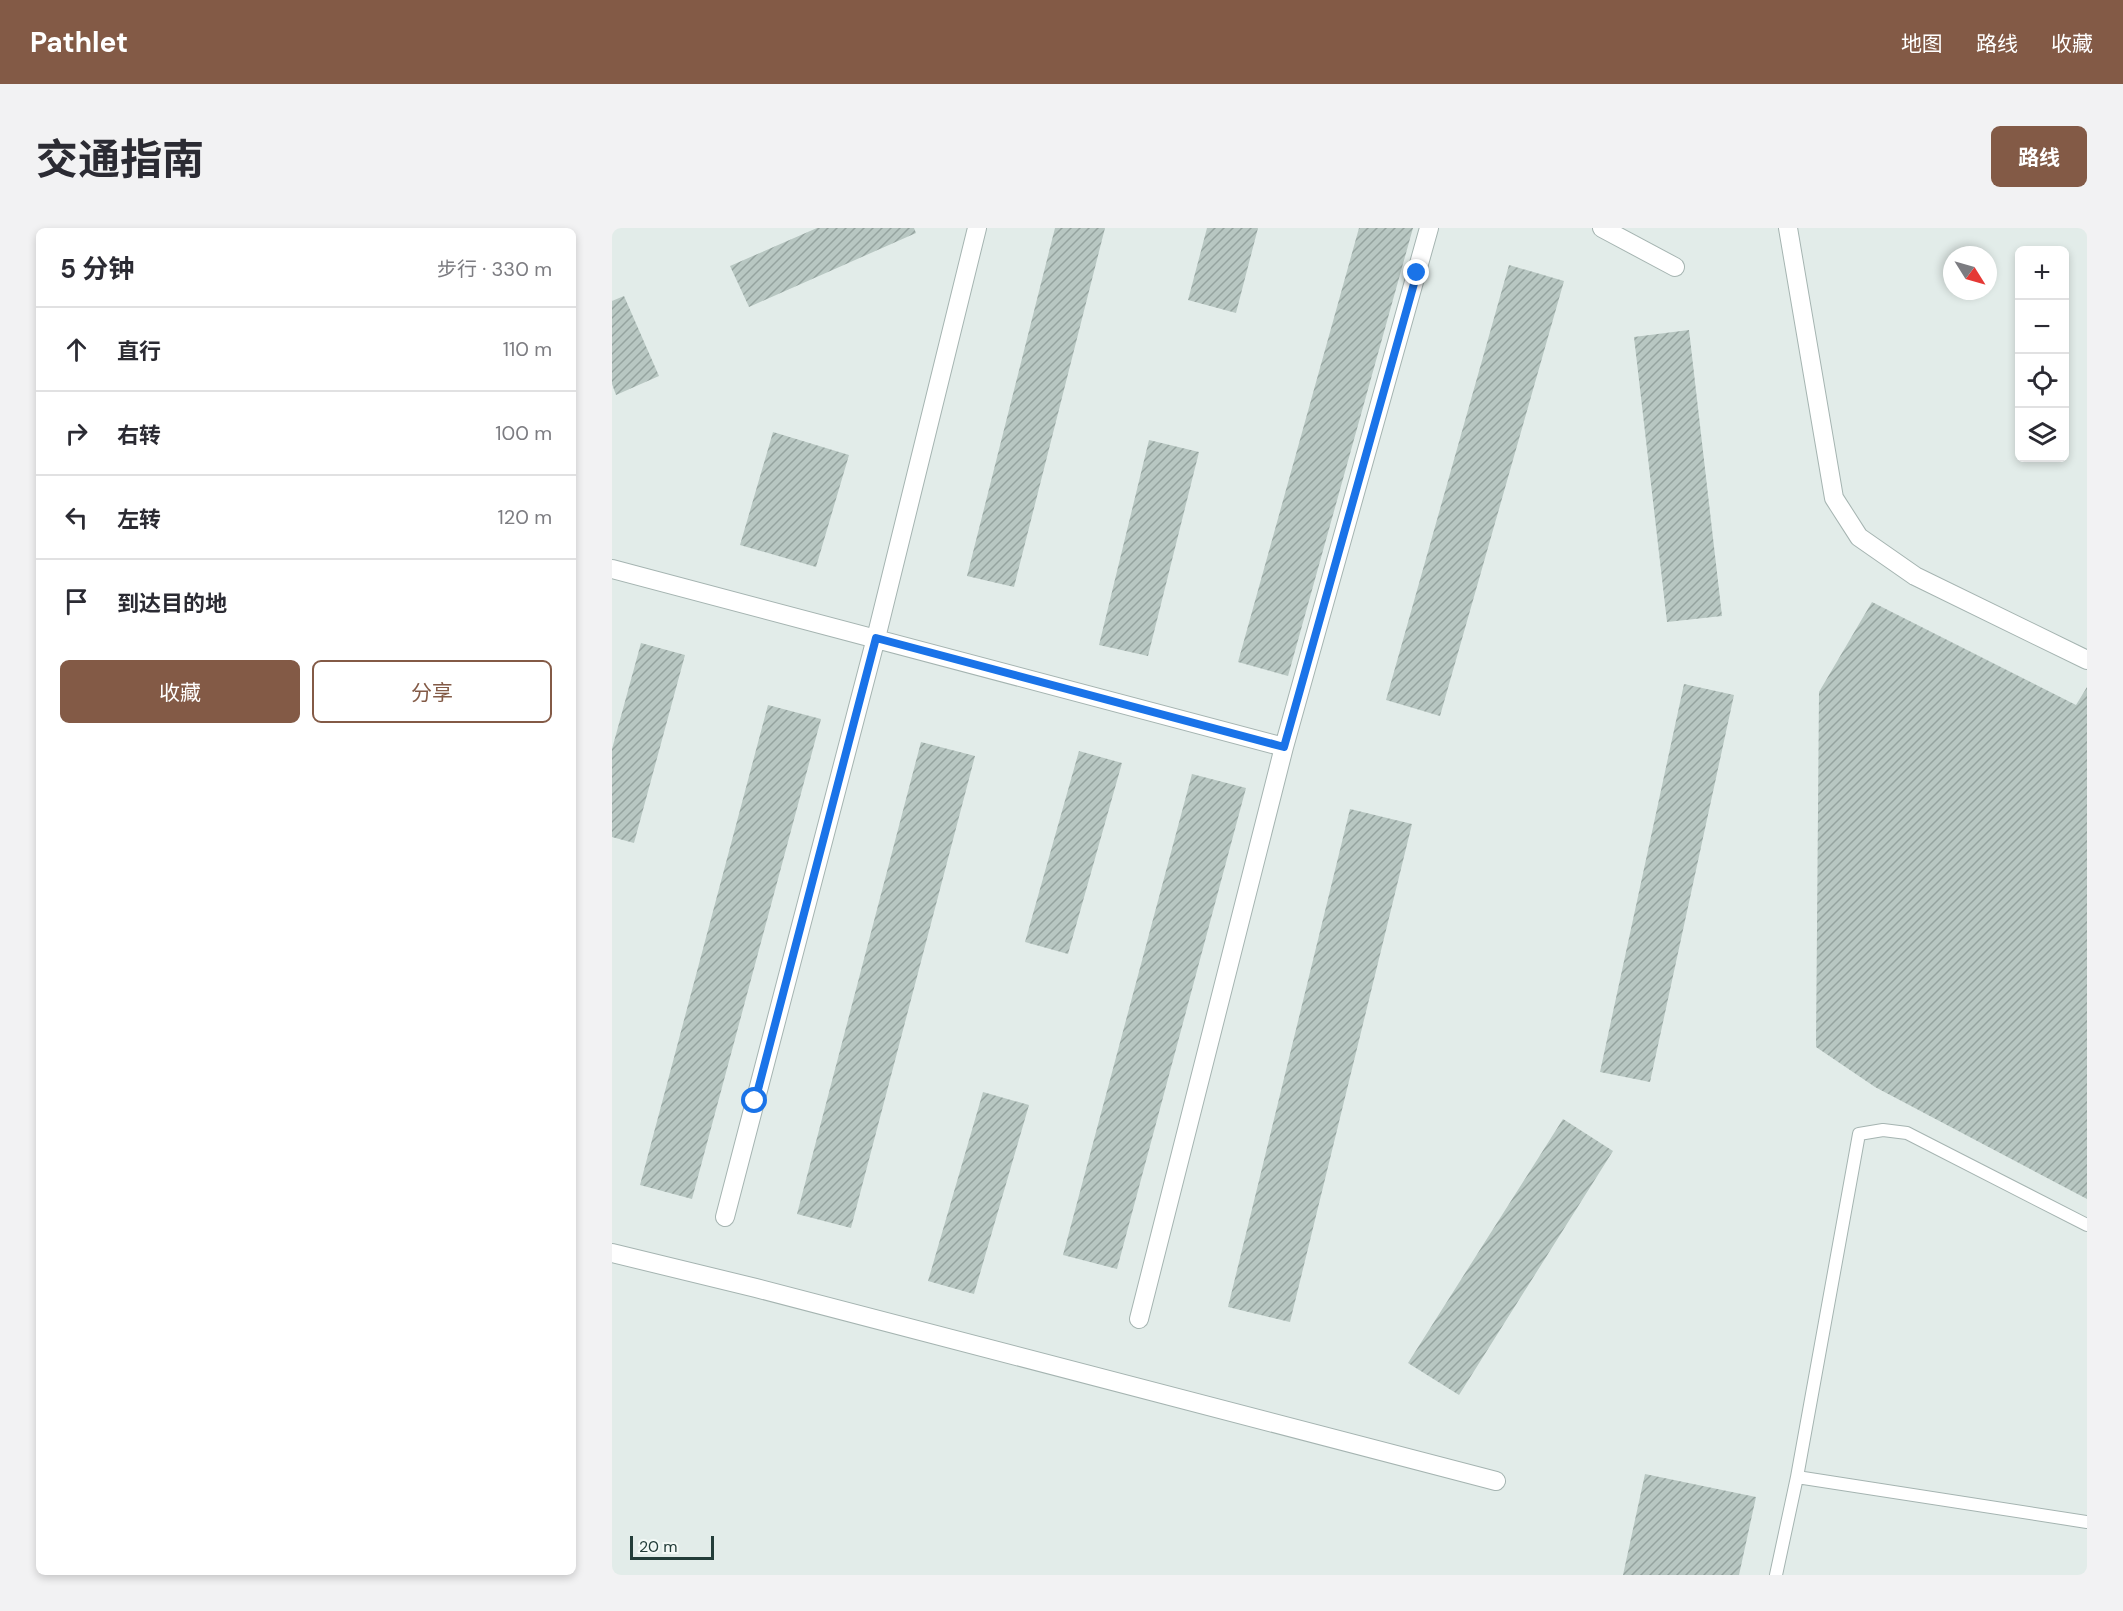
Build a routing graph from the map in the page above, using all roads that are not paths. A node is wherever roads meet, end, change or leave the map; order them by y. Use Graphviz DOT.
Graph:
graph roads {
  1 [pos="977,228"];
  2 [pos="1429,228"];
  3 [pos="1602,228"];
  4 [pos="1788,228"];
  5 [pos="1674,267"];
  6 [pos="612,569"];
  7 [pos="876,638"];
  8 [pos="2087,660"];
  9 [pos="1284,747"];
  10 [pos="724,1217"];
  11 [pos="2087,1225"];
  12 [pos="612,1253"];
  13 [pos="1139,1319"];
  14 [pos="1797,1476"];
  15 [pos="1496,1481"];
  16 [pos="2087,1522"];
  17 [pos="1776,1575"];
  1 -- 7 [label="street"];
  2 -- 9 [label="street"];
  3 -- 5 [label="street"];
  4 -- 8 [label="street"];
  6 -- 7 [label="street"];
  7 -- 9 [label="street"];
  7 -- 10 [label="street"];
  9 -- 13 [label="street"];
  11 -- 14 [label="lane"];
  12 -- 15 [label="street"];
  14 -- 16 [label="lane"];
  14 -- 17 [label="lane"];
}
